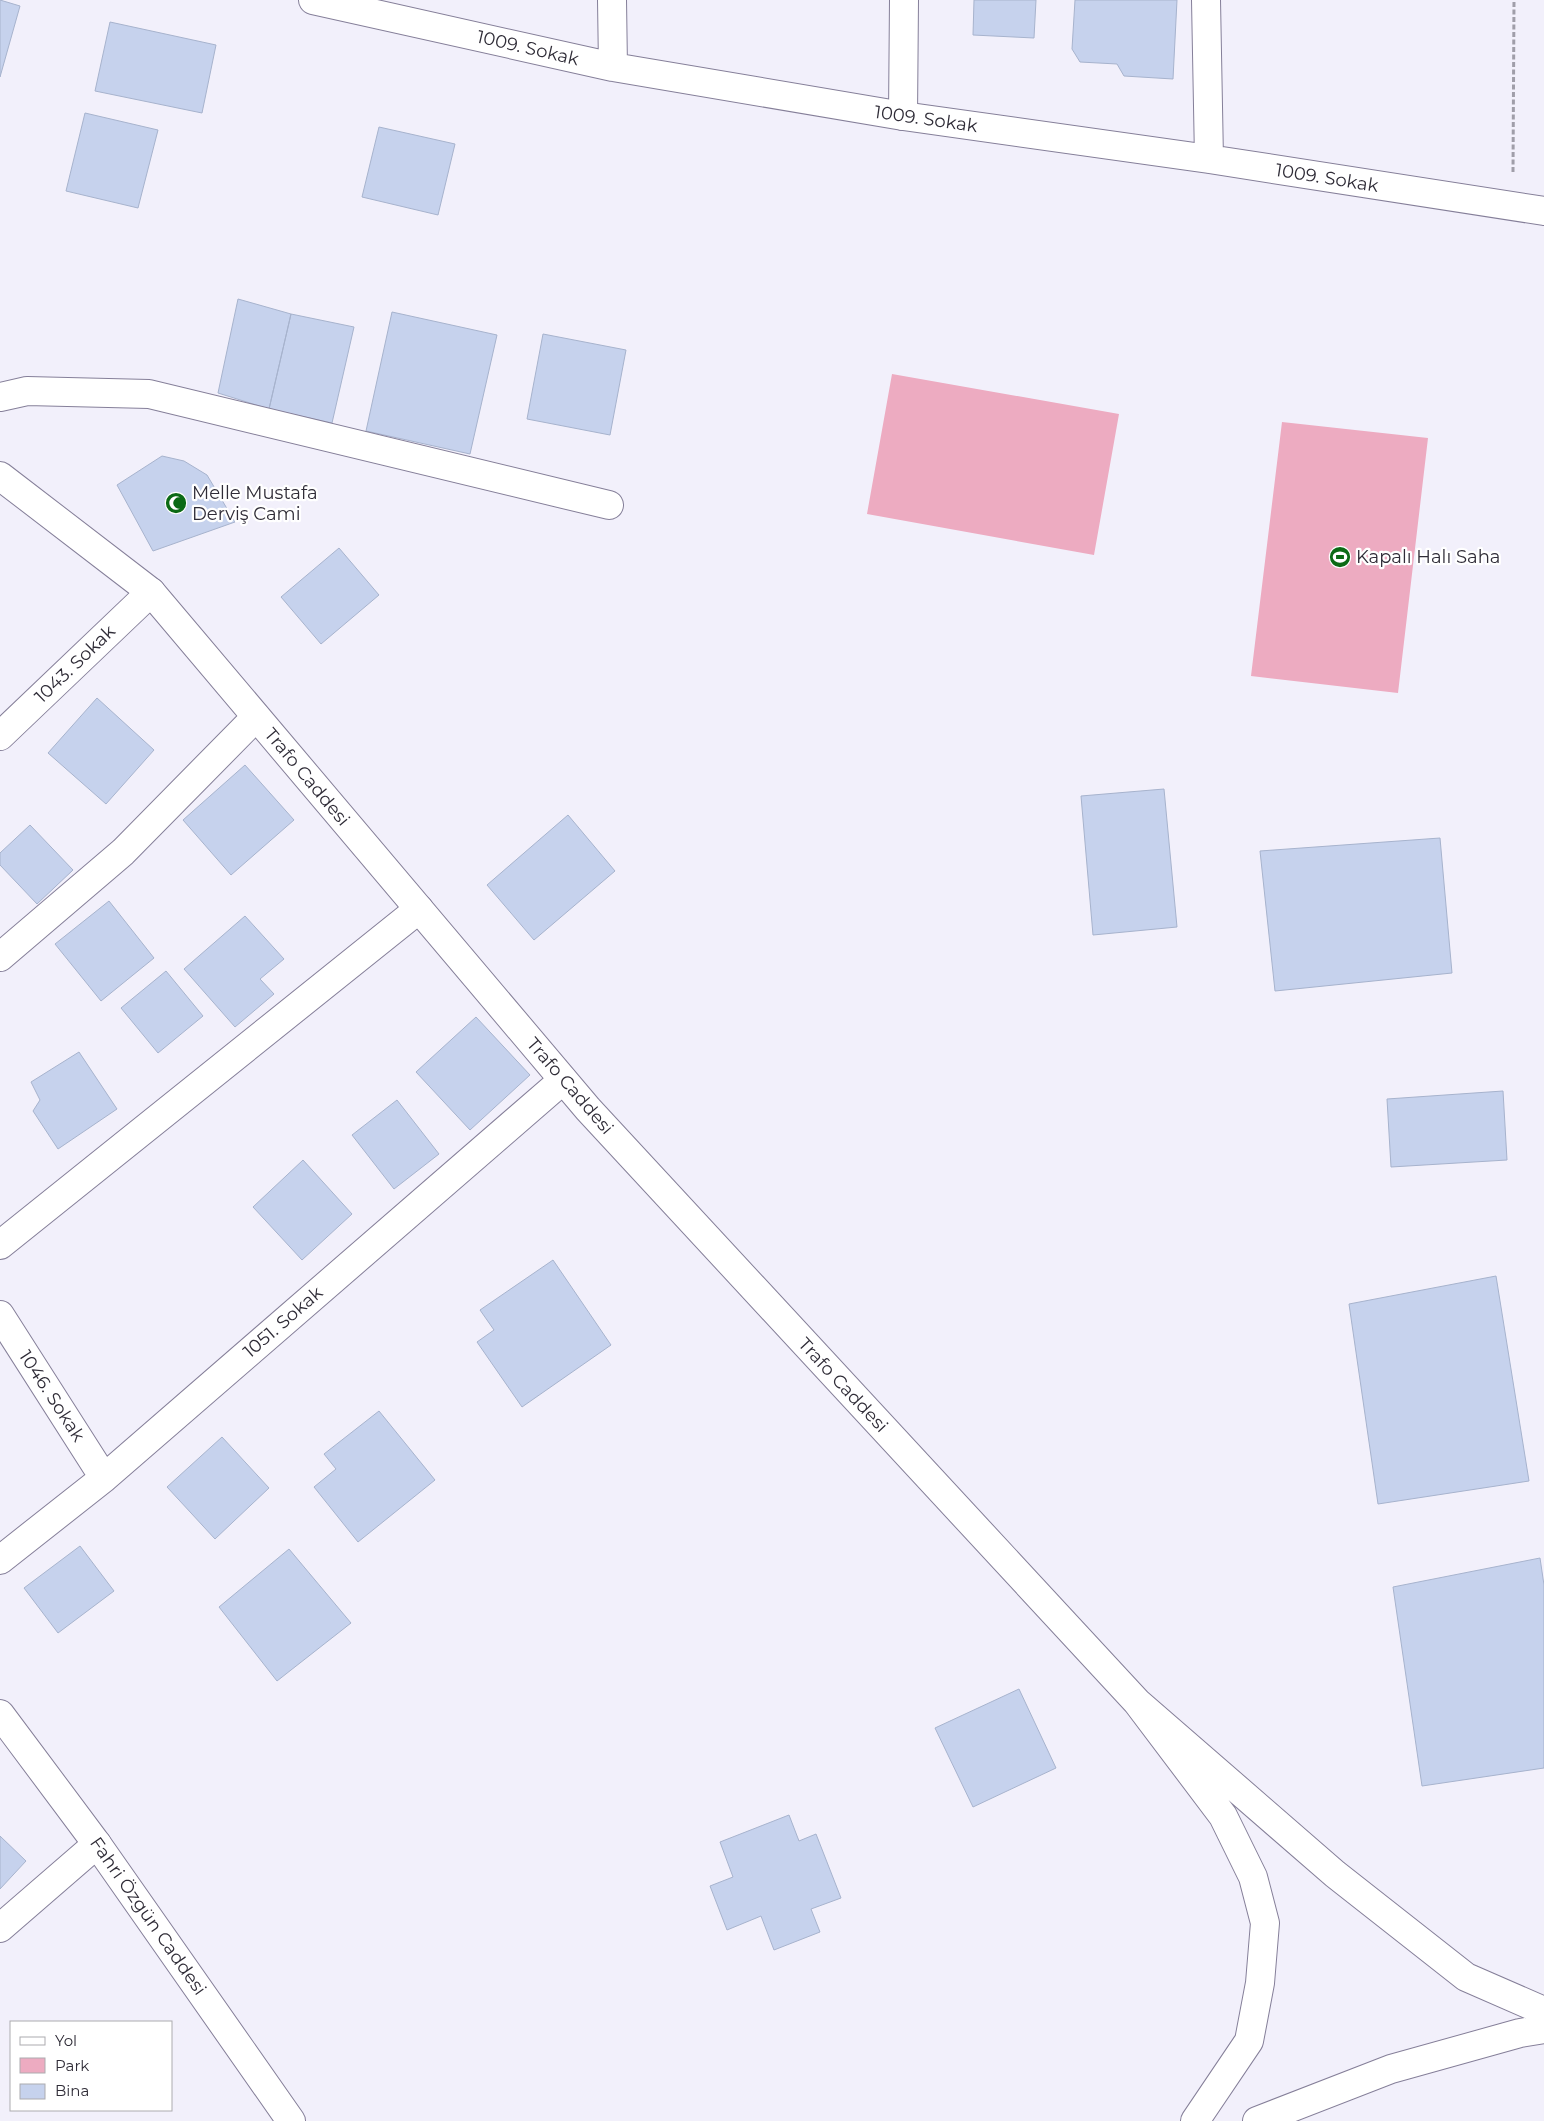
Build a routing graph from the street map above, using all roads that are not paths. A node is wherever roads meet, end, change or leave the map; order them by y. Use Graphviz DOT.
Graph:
graph roads {
  1 [pos="314,0"];
  2 [pos="612,0"];
  3 [pos="904,0"];
  4 [pos="1206,0"];
  5 [pos="613,67"];
  6 [pos="903,116"];
  7 [pos="1209,158"];
  8 [pos="1544,211"];
  9 [pos="0,397"];
  10 [pos="0,476"];
  11 [pos="609,505"];
  12 [pos="151,592"];
  13 [pos="256,717"];
  14 [pos="0,736"];
  15 [pos="419,909"];
  16 [pos="0,957"];
  17 [pos="563,1080"];
  18 [pos="0,1246"];
  19 [pos="0,1315"];
  20 [pos="104,1478"];
  21 [pos="0,1560"];
  22 [pos="1137,1702"];
  23 [pos="0,1714"];
  24 [pos="97,1844"];
  25 [pos="0,1928"];
  26 [pos="1544,2011"];
  27 [pos="1544,2029"];
  28 [pos="292,2121"];
  29 [pos="1194,2121"];
  30 [pos="1258,2121"];
  1 -- 5 [label="street, 1009. Sokak"];
  2 -- 5 [label="street"];
  3 -- 6 [label="street"];
  4 -- 7 [label="street"];
  5 -- 6 [label="street, 1009. Sokak"];
  6 -- 7 [label="street, 1009. Sokak"];
  7 -- 8 [label="street, 1009. Sokak"];
  9 -- 11 [label="street"];
  10 -- 12 [label="street, Trafo Caddesi"];
  12 -- 13 [label="street, Trafo Caddesi"];
  12 -- 14 [label="street, 1043. Sokak"];
  13 -- 15 [label="street, Trafo Caddesi"];
  13 -- 16 [label="street"];
  15 -- 17 [label="street, Trafo Caddesi"];
  15 -- 18 [label="street"];
  17 -- 20 [label="street, 1051. Sokak"];
  17 -- 22 [label="street, Trafo Caddesi"];
  19 -- 20 [label="street, 1046. Sokak"];
  20 -- 21 [label="street, 1051. Sokak"];
  22 -- 26 [label="street"];
  22 -- 29 [label="street"];
  23 -- 24 [label="street, Fahri Özgün Caddesi"];
  24 -- 25 [label="street"];
  24 -- 28 [label="street, Fahri Özgün Caddesi"];
  27 -- 30 [label="street"];
}
